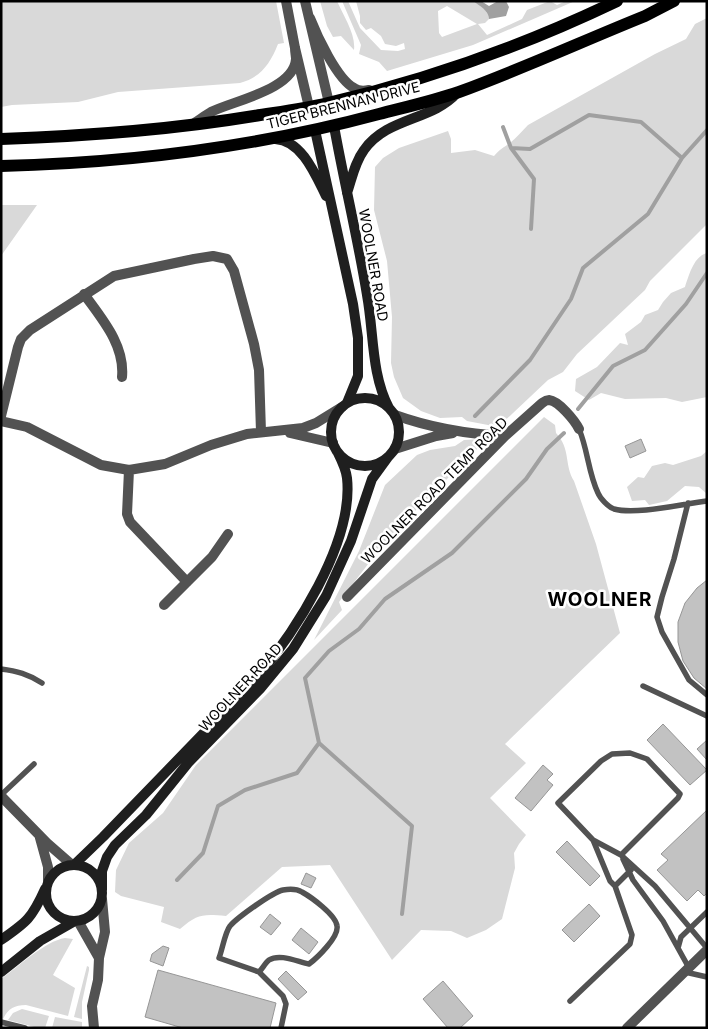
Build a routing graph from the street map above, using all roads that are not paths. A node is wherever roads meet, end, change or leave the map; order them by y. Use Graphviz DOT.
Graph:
graph roads {
  1 [pos="286,1"];
  2 [pos="305,1"];
  3 [pos="617,1"];
  4 [pos="674,1"];
  5 [pos="310,18"];
  6 [pos="295,48"];
  7 [pos="381,89"];
  8 [pos="458,92"];
  9 [pos="329,103"];
  10 [pos="309,107"];
  11 [pos="190,126"];
  12 [pos="334,126"];
  13 [pos="315,130"];
  14 [pos="1,139"];
  15 [pos="268,139"];
  16 [pos="1,166"];
  17 [pos="346,194"];
  18 [pos="332,205"];
  19 [pos="84,294"];
  20 [pos="122,377"];
  21 [pos="344,405"];
  22 [pos="392,412"];
  23 [pos="1,416"];
  24 [pos="1,422"];
  25 [pos="579,429"];
  26 [pos="261,432"];
  27 [pos="274,432"];
  28 [pos="470,433"];
  29 [pos="505,436"];
  30 [pos="333,443"];
  31 [pos="338,453"];
  32 [pos="391,453"];
  33 [pos="129,470"];
  34 [pos="707,502"];
  35 [pos="688,503"];
  36 [pos="228,534"];
  37 [pos="187,582"];
  38 [pos="347,597"];
  39 [pos="164,605"];
  40 [pos="1,669"];
  41 [pos="42,683"];
  42 [pos="643,686"];
  43 [pos="707,695"];
  44 [pos="707,716"];
  45 [pos="34,764"];
  46 [pos="1,795"];
  47 [pos="34,828"];
  48 [pos="593,840"];
  49 [pos="621,855"];
  50 [pos="73,864"];
  51 [pos="634,867"];
  52 [pos="629,872"];
  53 [pos="47,883"];
  54 [pos="615,886"];
  55 [pos="102,894"];
  56 [pos="707,912"];
  57 [pos="77,921"];
  58 [pos="690,929"];
  59 [pos="1,940"];
  60 [pos="678,948"];
  61 [pos="707,949"];
  62 [pos="99,958"];
  63 [pos="687,970"];
  64 [pos="1,972"];
  65 [pos="259,972"];
  66 [pos="707,977"];
  67 [pos="570,1001"];
  68 [pos="1,1022"];
  69 [pos="24,1028"];
  70 [pos="94,1028"];
  71 [pos="281,1028"];
  72 [pos="627,1028"];
  1 -- 6 [label="street"];
  2 -- 5 [label="street"];
  3 -- 7 [label="main road, TIGER BRENNAN DRIVE"];
  4 -- 8 [label="main road, TIGER BRENNAN DRIVE"];
  5 -- 7 [label="street"];
  5 -- 9 [label="street"];
  6 -- 10 [label="street"];
  6 -- 11 [label="street"];
  7 -- 9 [label="main road, TIGER BRENNAN DRIVE"];
  8 -- 12 [label="main road, TIGER BRENNAN DRIVE"];
  8 -- 17 [label="main road"];
  9 -- 10 [label="main road, TIGER BRENNAN DRIVE"];
  9 -- 12 [label="main road"];
  10 -- 11 [label="main road, TIGER BRENNAN DRIVE"];
  10 -- 13 [label="main road"];
  11 -- 14 [label="main road, TIGER BRENNAN DRIVE"];
  12 -- 13 [label="main road, TIGER BRENNAN DRIVE"];
  12 -- 17 [label="main road, WOOLNER ROAD"];
  13 -- 15 [label="main road, TIGER BRENNAN DRIVE"];
  13 -- 18 [label="main road, WOOLNER ROAD"];
  15 -- 16 [label="main road, TIGER BRENNAN DRIVE"];
  15 -- 18 [label="main road"];
  17 -- 22 [label="main road, WOOLNER ROAD"];
  18 -- 21 [label="main road, WOOLNER ROAD"];
  19 -- 20 [label="street"];
  19 -- 23 [label="street"];
  19 -- 26 [label="street"];
  21 -- 22 [label="main road"];
  21 -- 27 [label="street"];
  21 -- 30 [label="main road"];
  22 -- 28 [label="street"];
  22 -- 32 [label="main road"];
  24 -- 33 [label="street"];
  25 -- 29 [label="street, WOOLNER ROAD TEMP ROAD"];
  25 -- 35 [label="lane"];
  26 -- 27 [label="street"];
  26 -- 33 [label="street"];
  27 -- 30 [label="street"];
  28 -- 29 [label="street"];
  28 -- 32 [label="street"];
  29 -- 38 [label="street, WOOLNER ROAD TEMP ROAD"];
  30 -- 31 [label="main road"];
  31 -- 32 [label="main road"];
  31 -- 50 [label="main road, WOOLNER ROAD"];
  32 -- 55 [label="main road, WOOLNER ROAD"];
  33 -- 37 [label="street"];
  34 -- 35 [label="lane"];
  35 -- 43 [label="lane"];
  36 -- 37 [label="street"];
  37 -- 39 [label="street"];
  40 -- 41 [label="lane"];
  42 -- 44 [label="lane"];
  45 -- 46 [label="lane"];
  46 -- 47 [label="street"];
  47 -- 50 [label="street"];
  47 -- 53 [label="street"];
  48 -- 49 [label="lane"];
  48 -- 49 [label="lane"];
  48 -- 54 [label="lane"];
  49 -- 51 [label="lane"];
  49 -- 52 [label="lane"];
  50 -- 53 [label="main road"];
  50 -- 55 [label="main road"];
  51 -- 52 [label="lane"];
  51 -- 58 [label="lane"];
  52 -- 54 [label="lane"];
  52 -- 60 [label="lane"];
  53 -- 57 [label="main road"];
  53 -- 59 [label="main road"];
  54 -- 67 [label="lane"];
  55 -- 57 [label="main road"];
  55 -- 62 [label="street"];
  56 -- 58 [label="lane"];
  57 -- 62 [label="street"];
  57 -- 64 [label="main road"];
  58 -- 60 [label="lane"];
  58 -- 61 [label="lane"];
  60 -- 63 [label="lane"];
  61 -- 63 [label="street"];
  62 -- 70 [label="street"];
  63 -- 66 [label="lane"];
  63 -- 72 [label="street"];
  65 -- 65 [label="lane"];
  65 -- 71 [label="lane"];
  68 -- 69 [label="lane"];
}
